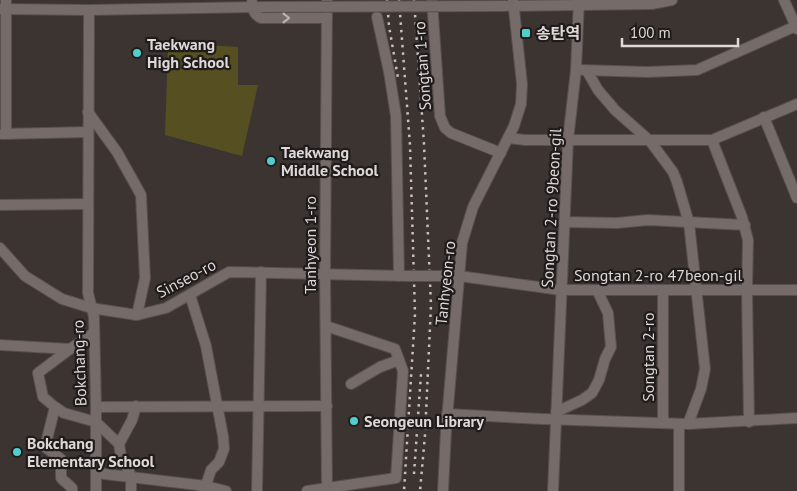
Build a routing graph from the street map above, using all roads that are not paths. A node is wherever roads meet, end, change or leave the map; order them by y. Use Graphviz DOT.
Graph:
graph roads {
  1 [pos="327,0"];
  2 [pos="432,0"];
  3 [pos="672,0"];
  4 [pos="784,0"];
  5 [pos="252,3"];
  6 [pos="579,3"];
  7 [pos="511,4"];
  8 [pos="4,6"];
  9 [pos="90,10"];
  10 [pos="377,17"];
  11 [pos="327,18"];
  12 [pos="796,27"];
  13 [pos="576,70"];
  14 [pos="587,70"];
  15 [pos="797,104"];
  16 [pos="88,112"];
  17 [pos="764,117"];
  18 [pos="88,132"];
  19 [pos="3,134"];
  20 [pos="508,138"];
  21 [pos="568,140"];
  22 [pos="712,140"];
  23 [pos="650,141"];
  24 [pos="501,153"];
  25 [pos="797,198"];
  26 [pos="88,204"];
  27 [pos="0,205"];
  28 [pos="564,222"];
  29 [pos="689,223"];
  30 [pos="745,225"];
  31 [pos="0,248"];
  32 [pos="262,272"];
  33 [pos="325,274"];
  34 [pos="403,276"];
  35 [pos="459,276"];
  36 [pos="561,290"];
  37 [pos="597,290"];
  38 [pos="663,290"];
  39 [pos="696,290"];
  40 [pos="746,290"];
  41 [pos="797,290"];
  42 [pos="190,295"];
  43 [pos="91,308"];
  44 [pos="138,315"];
  45 [pos="326,326"];
  46 [pos="94,333"];
  47 [pos="0,345"];
  48 [pos="70,348"];
  49 [pos="399,360"];
  50 [pos="351,384"];
  51 [pos="136,406"];
  52 [pos="217,406"];
  53 [pos="327,406"];
  54 [pos="55,407"];
  55 [pos="96,407"];
  56 [pos="259,407"];
  57 [pos="447,414"];
  58 [pos="555,416"];
  59 [pos="797,418"];
  60 [pos="96,422"];
  61 [pos="749,422"];
  62 [pos="663,423"];
  63 [pos="684,424"];
  64 [pos="119,444"];
  65 [pos="96,473"];
  66 [pos="131,476"];
  67 [pos="205,488"];
  68 [pos="327,489"];
  69 [pos="72,491"];
  70 [pos="96,491"];
  71 [pos="131,491"];
  72 [pos="226,491"];
  73 [pos="257,491"];
  74 [pos="307,491"];
  75 [pos="443,491"];
  76 [pos="553,491"];
  77 [pos="679,491"];
  1 -- 11 [label="street, Tanhyeon 1-ro"];
  2 -- 24 [label="street, Songtan 1-ro"];
  3 -- 6 [label="street"];
  4 -- 12 [label="street"];
  5 -- 7 [label="street, bridge"];
  5 -- 9 [label="street"];
  5 -- 11 [label="street, one-way"];
  6 -- 7 [label="street"];
  6 -- 13 [label="street, Songtan 2-ro 9beon-gil"];
  7 -- 20 [label="street, Tanhyeon-ro"];
  8 -- 9 [label="street"];
  8 -- 19 [label="street"];
  9 -- 16 [label="street, Bokchang-ro"];
  10 -- 34 [label="street"];
  11 -- 33 [label="street, Tanhyeon 1-ro"];
  12 -- 14 [label="street"];
  13 -- 14 [label="street"];
  13 -- 21 [label="street, Songtan 2-ro 9beon-gil"];
  14 -- 23 [label="street"];
  15 -- 17 [label="street"];
  16 -- 18 [label="street, Bokchang-ro"];
  16 -- 44 [label="street"];
  17 -- 22 [label="street"];
  17 -- 25 [label="street"];
  18 -- 19 [label="street"];
  18 -- 26 [label="street, Bokchang-ro"];
  20 -- 21 [label="street"];
  20 -- 24 [label="street, Tanhyeon-ro"];
  21 -- 23 [label="street"];
  21 -- 28 [label="street, Songtan 2-ro 9beon-gil"];
  22 -- 23 [label="street"];
  22 -- 30 [label="street"];
  23 -- 29 [label="street"];
  24 -- 35 [label="street, Tanhyeon-ro"];
  26 -- 27 [label="street"];
  26 -- 43 [label="street, Bokchang-ro"];
  28 -- 29 [label="street"];
  28 -- 36 [label="street, Songtan 2-ro 9beon-gil"];
  29 -- 30 [label="street"];
  29 -- 39 [label="street"];
  30 -- 40 [label="street"];
  31 -- 43 [label="street, Sinseo-ro"];
  32 -- 33 [label="street, Sinseo-ro"];
  32 -- 42 [label="street, Sinseo-ro"];
  32 -- 56 [label="street"];
  33 -- 34 [label="street, Sinseo-ro"];
  33 -- 45 [label="street, Tanhyeon 1-ro"];
  34 -- 35 [label="street, Sinseo-ro, bridge"];
  35 -- 36 [label="street, Songtan 2-ro 47beon-gil"];
  35 -- 57 [label="street, Tanhyeon-ro"];
  36 -- 37 [label="street, Songtan 2-ro 47beon-gil"];
  36 -- 58 [label="street, Songtan 2-ro 9beon-gil"];
  37 -- 38 [label="street, Songtan 2-ro 47beon-gil"];
  37 -- 58 [label="street"];
  38 -- 39 [label="street, Songtan 2-ro 47beon-gil"];
  38 -- 62 [label="street, Songtan 2-ro"];
  39 -- 40 [label="street, Songtan 2-ro 47beon-gil"];
  39 -- 63 [label="street"];
  40 -- 41 [label="street, Songtan 2-ro 47beon-gil"];
  40 -- 61 [label="street"];
  42 -- 44 [label="street, Sinseo-ro"];
  42 -- 52 [label="street"];
  43 -- 44 [label="street, Sinseo-ro"];
  43 -- 46 [label="street, Bokchang-ro"];
  45 -- 49 [label="street"];
  45 -- 53 [label="street, Tanhyeon 1-ro"];
  46 -- 48 [label="street"];
  46 -- 55 [label="street, Bokchang-ro"];
  47 -- 48 [label="street"];
  48 -- 54 [label="street"];
  49 -- 50 [label="street"];
  49 -- 68 [label="street"];
  51 -- 52 [label="street"];
  51 -- 55 [label="street"];
  51 -- 64 [label="street"];
  52 -- 56 [label="street"];
  52 -- 67 [label="street"];
  53 -- 56 [label="street"];
  53 -- 68 [label="street, Tanhyeon 1-ro"];
  54 -- 60 [label="street"];
  54 -- 69 [label="street"];
  55 -- 60 [label="street, Bokchang-ro"];
  56 -- 73 [label="street"];
  57 -- 58 [label="street, Songtan 2-ro"];
  57 -- 75 [label="street, Tanhyeon-ro"];
  58 -- 62 [label="street, Songtan 2-ro"];
  58 -- 76 [label="street"];
  59 -- 61 [label="street, Songtan 2-ro"];
  60 -- 64 [label="street"];
  60 -- 65 [label="street, Bokchang-ro"];
  61 -- 63 [label="street, Songtan 2-ro"];
  62 -- 63 [label="street, Songtan 2-ro"];
  63 -- 77 [label="street"];
  64 -- 66 [label="street"];
  65 -- 66 [label="street"];
  65 -- 70 [label="street, Bokchang-ro"];
  66 -- 67 [label="street"];
  66 -- 71 [label="street"];
  67 -- 72 [label="street"];
  68 -- 74 [label="street"];
}
